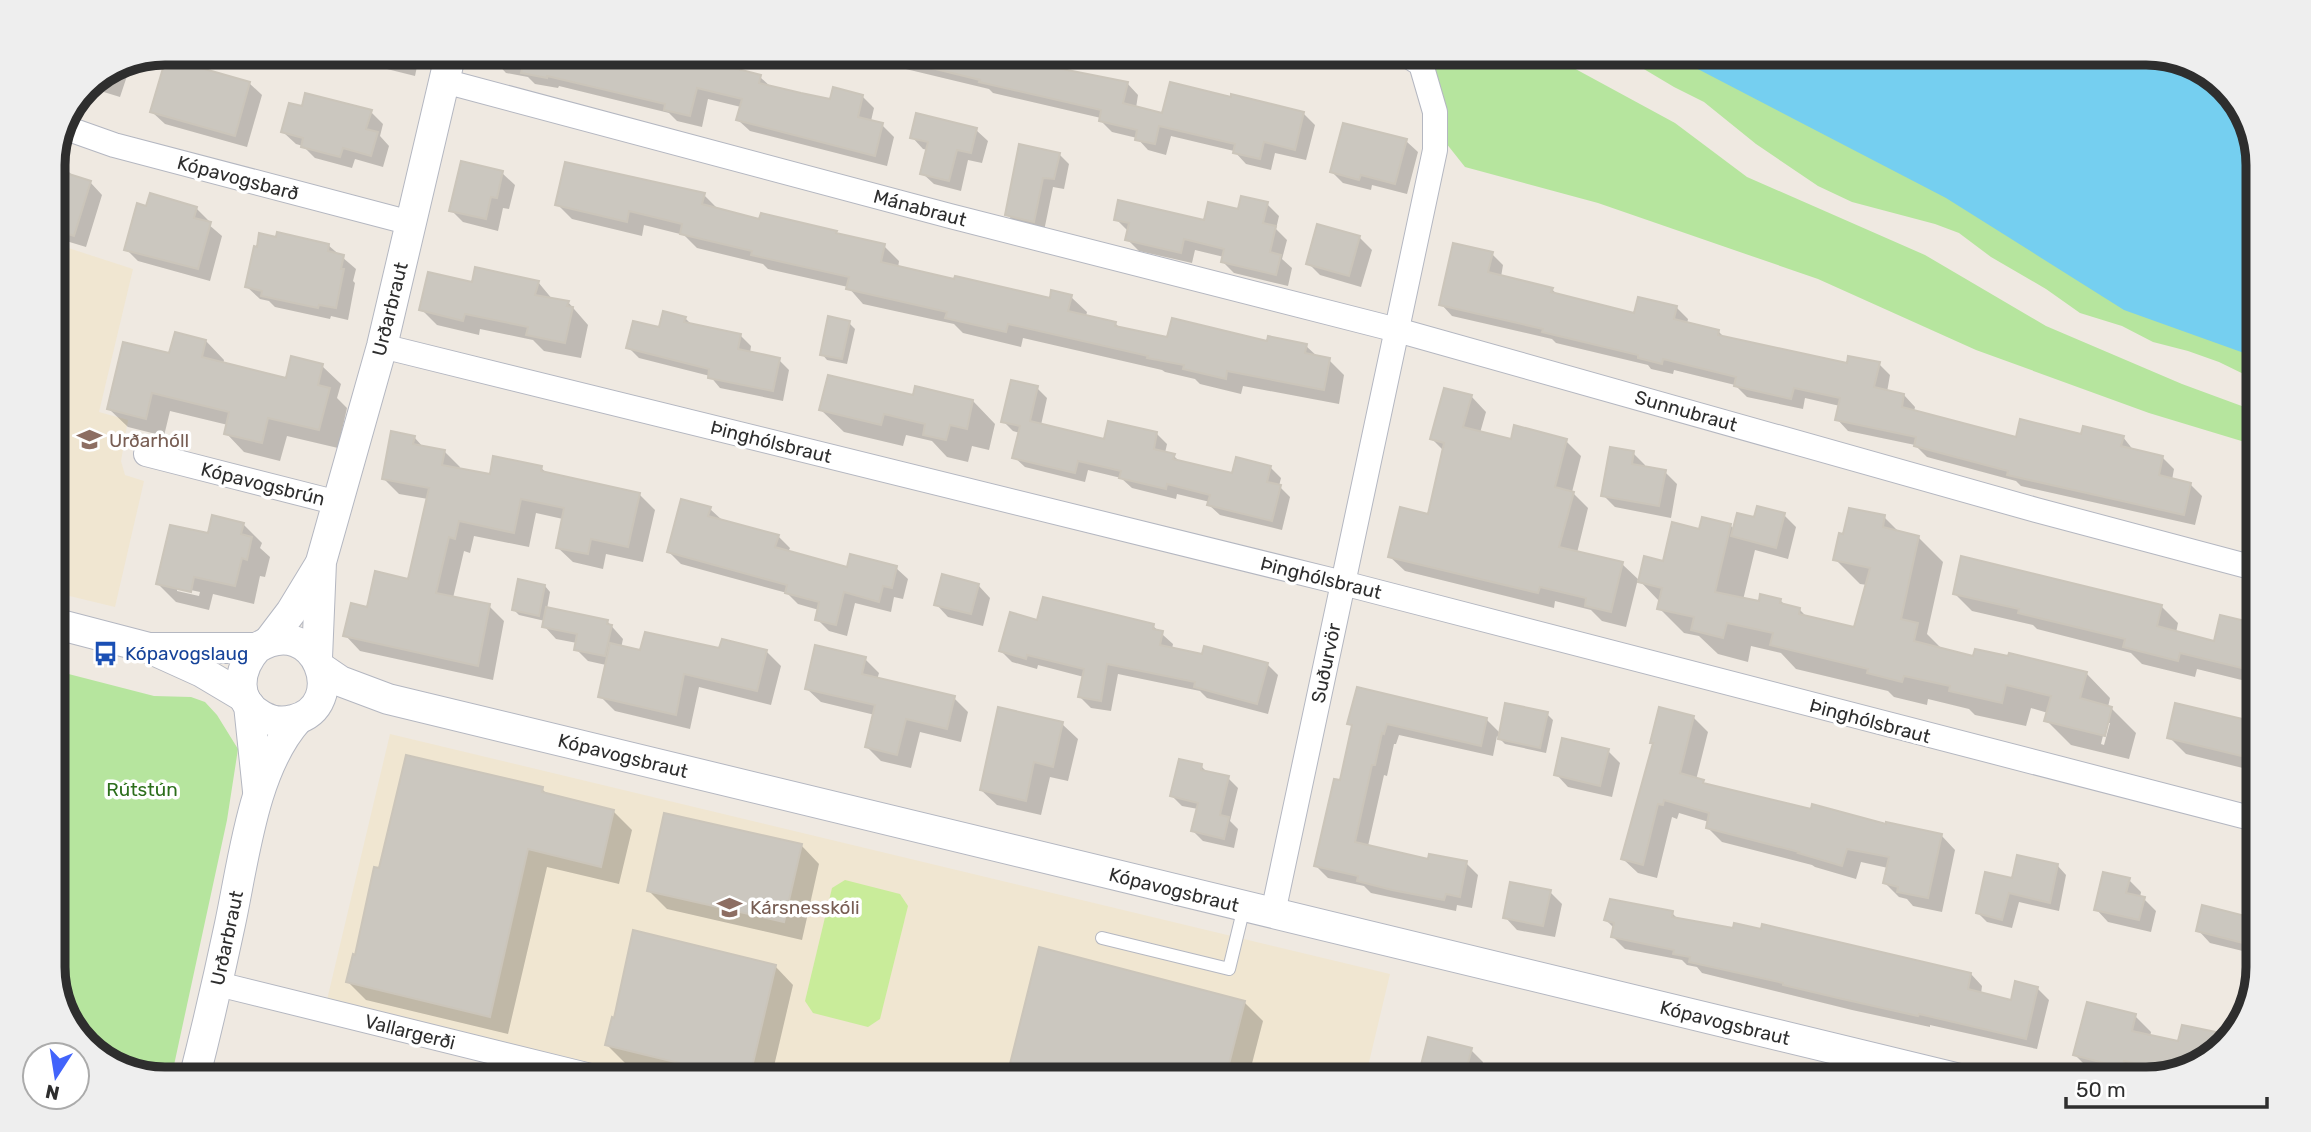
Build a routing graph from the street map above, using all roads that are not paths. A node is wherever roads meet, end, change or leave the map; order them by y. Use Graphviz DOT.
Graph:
graph roads {
  1 [pos="1420,65"];
  2 [pos="448,67"];
  3 [pos="72,130"];
  4 [pos="411,223"];
  5 [pos="1397,330"];
  6 [pos="382,346"];
  7 [pos="146,454"];
  8 [pos="338,503"];
  9 [pos="321,562"];
  10 [pos="2246,566"];
  11 [pos="1343,583"];
  12 [pos="65,625"];
  13 [pos="263,645"];
  14 [pos="149,648"];
  15 [pos="319,663"];
  16 [pos="388,699"];
  17 [pos="246,701"];
  18 [pos="307,712"];
  19 [pos="258,795"];
  20 [pos="2246,817"];
  21 [pos="1258,910"];
  22 [pos="1102,938"];
  23 [pos="218,984"];
  24 [pos="197,1067"];
  25 [pos="551,1067"];
  26 [pos="1906,1067"];
  1 -- 5 [label="street"];
  2 -- 4 [label="street, Urðarbraut"];
  2 -- 5 [label="street, Mánabraut"];
  3 -- 4 [label="street, Kópavogsbarð"];
  4 -- 6 [label="street, Urðarbraut"];
  5 -- 10 [label="street, Sunnubraut"];
  5 -- 11 [label="street, Suðurvör"];
  6 -- 8 [label="street, Urðarbraut"];
  6 -- 11 [label="street, Þinghólsbraut"];
  7 -- 8 [label="street, Kópavogsbrún"];
  8 -- 9 [label="street, Urðarbraut"];
  9 -- 13 [label="street, Urðarbraut"];
  9 -- 15 [label="street, Urðarbraut"];
  11 -- 20 [label="street, Þinghólsbraut"];
  11 -- 21 [label="street, Suðurvör"];
  12 -- 14 [label="street"];
  13 -- 14 [label="street"];
  13 -- 15 [label="street"];
  13 -- 17 [label="street"];
  14 -- 17 [label="street"];
  15 -- 16 [label="street, Kópavogsbraut"];
  15 -- 18 [label="street"];
  16 -- 18 [label="street, Kópavogsbraut"];
  16 -- 21 [label="street, Kópavogsbraut"];
  17 -- 18 [label="street"];
  17 -- 19 [label="street, Urðarbraut"];
  18 -- 19 [label="street, Urðarbraut"];
  19 -- 23 [label="street, Urðarbraut"];
  21 -- 22 [label="lane"];
  21 -- 26 [label="street, Kópavogsbraut"];
  23 -- 24 [label="street, Urðarbraut"];
  23 -- 25 [label="street, Vallargerði"];
}
